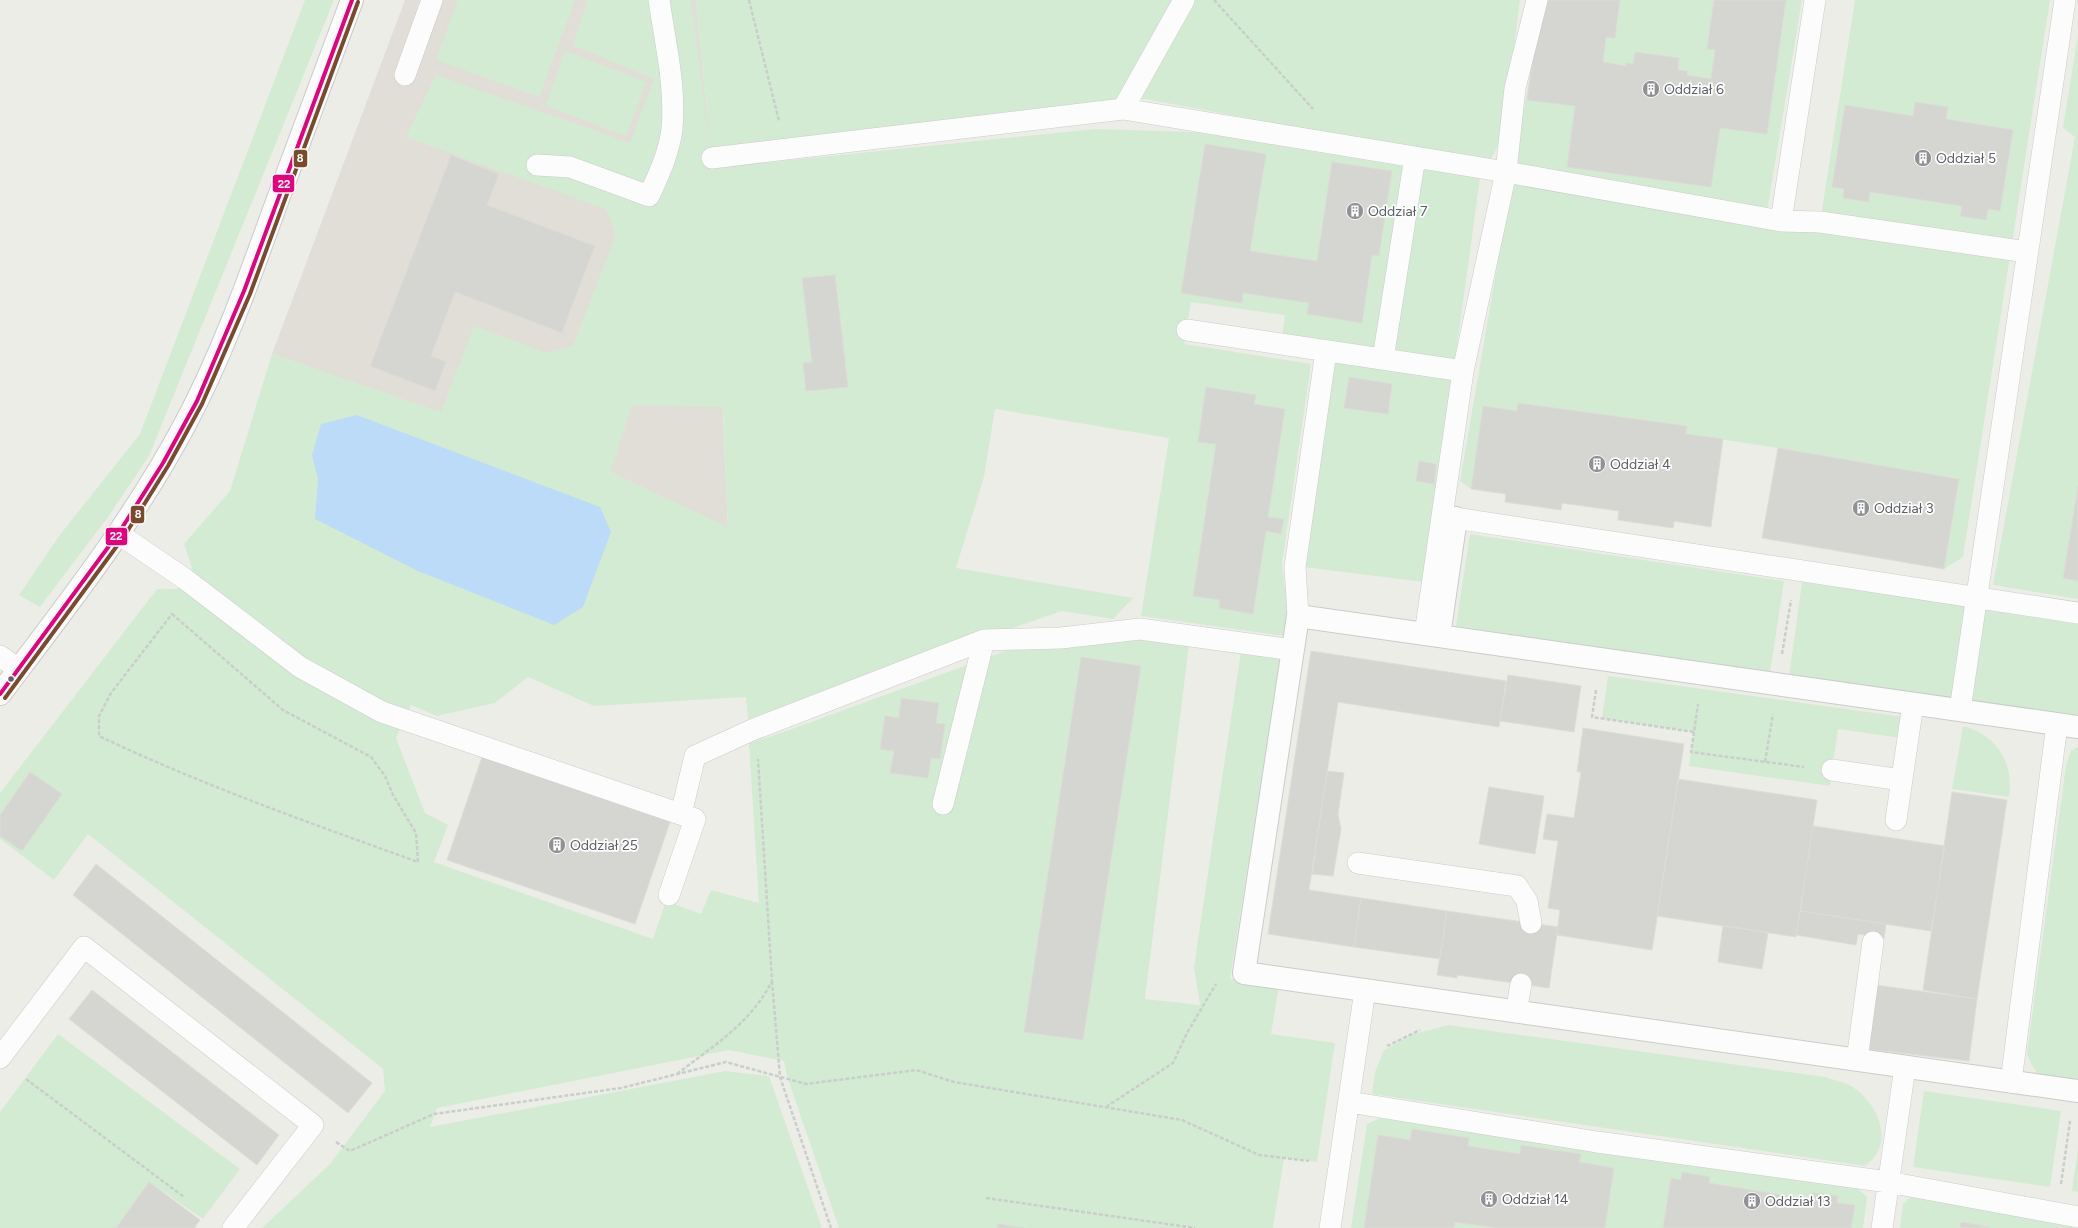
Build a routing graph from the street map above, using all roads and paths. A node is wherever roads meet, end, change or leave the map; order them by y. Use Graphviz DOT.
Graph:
graph roads {
  1 [pos="352,0"];
  2 [pos="432,0"];
  3 [pos="659,0"];
  4 [pos="749,0"];
  5 [pos="1184,0"];
  6 [pos="1214,0"];
  7 [pos="1537,0"];
  8 [pos="1815,0"];
  9 [pos="2068,10"];
  10 [pos="405,75"];
  11 [pos="1123,109"];
  12 [pos="1316,112"];
  13 [pos="780,124"];
  14 [pos="1415,157"];
  15 [pos="712,158"];
  16 [pos="537,166"];
  17 [pos="1506,172"];
  18 [pos="1781,221"];
  19 [pos="2026,252"];
  20 [pos="1187,330"];
  21 [pos="1326,351"];
  22 [pos="1383,359"];
  23 [pos="1463,371"];
  24 [pos="1449,517"];
  25 [pos="119,534"];
  26 [pos="1975,597"];
  27 [pos="2078,613"];
  28 [pos="1298,616"];
  29 [pos="195,633"];
  30 [pos="1432,635"];
  31 [pos="984,640"];
  32 [pos="1293,650"];
  33 [pos="0,656"];
  34 [pos="1600,659"];
  35 [pos="18,670"];
  36 [pos="1702,674"];
  37 [pos="0,694"];
  38 [pos="1913,704"];
  39 [pos="1960,710"];
  40 [pos="770,724"];
  41 [pos="2068,726"];
  42 [pos="1694,732"];
  43 [pos="1832,770"];
  44 [pos="1902,780"];
  45 [pos="943,804"];
  46 [pos="681,814"];
  47 [pos="1896,820"];
  48 [pos="1358,863"];
  49 [pos="669,894"];
  50 [pos="1530,923"];
  51 [pos="1873,942"];
  52 [pos="772,981"];
  53 [pos="1218,981"];
  54 [pos="1521,984"];
  55 [pos="1365,990"];
  56 [pos="1516,1012"];
  57 [pos="0,1058"];
  58 [pos="1857,1060"];
  59 [pos="1905,1067"];
  60 [pos="675,1076"];
  61 [pos="780,1077"];
  62 [pos="26,1079"];
  63 [pos="2010,1082"];
  64 [pos="2077,1091"];
  65 [pos="1349,1102"];
  66 [pos="1106,1108"];
  67 [pos="313,1126"];
  68 [pos="1340,1165"];
  69 [pos="1888,1182"];
  70 [pos="184,1197"];
  71 [pos="986,1198"];
  72 [pos="2056,1214"];
  73 [pos="2078,1217"];
  74 [pos="233,1228"];
  75 [pos="831,1228"];
  76 [pos="1195,1228"];
  77 [pos="1330,1228"];
  78 [pos="1882,1228"];
  1 -- 25 [label="street"];
  2 -- 10 [label="lane"];
  3 -- 16 [label="lane"];
  4 -- 13 [label="path"];
  5 -- 11 [label="lane"];
  6 -- 12 [label="path"];
  7 -- 17 [label="lane"];
  8 -- 18 [label="lane"];
  9 -- 19 [label="lane"];
  11 -- 14 [label="lane"];
  11 -- 15 [label="lane"];
  14 -- 17 [label="lane"];
  14 -- 22 [label="lane"];
  17 -- 18 [label="lane"];
  17 -- 23 [label="lane"];
  18 -- 19 [label="lane"];
  19 -- 26 [label="lane"];
  20 -- 21 [label="lane"];
  21 -- 22 [label="lane"];
  21 -- 28 [label="lane"];
  22 -- 23 [label="lane"];
  23 -- 24 [label="lane"];
  24 -- 26 [label="lane"];
  24 -- 30 [label="street"];
  25 -- 35 [label="street"];
  25 -- 46 [label="lane"];
  26 -- 27 [label="lane"];
  26 -- 39 [label="lane"];
  28 -- 30 [label="street"];
  28 -- 32 [label="street"];
  29 -- 29 [label="path"];
  30 -- 34 [label="street"];
  31 -- 32 [label="lane"];
  31 -- 40 [label="lane"];
  31 -- 45 [label="lane"];
  32 -- 55 [label="street"];
  33 -- 35 [label="lane"];
  34 -- 36 [label="street"];
  34 -- 42 [label="path"];
  35 -- 37 [label="street"];
  36 -- 38 [label="street"];
  36 -- 42 [label="path"];
  38 -- 39 [label="street"];
  38 -- 44 [label="lane"];
  39 -- 41 [label="street"];
  40 -- 46 [label="lane"];
  40 -- 52 [label="path"];
  41 -- 63 [label="lane"];
  42 -- 43 [label="path"];
  43 -- 44 [label="lane"];
  44 -- 47 [label="lane"];
  46 -- 49 [label="lane"];
  48 -- 50 [label="lane"];
  51 -- 58 [label="lane"];
  52 -- 60 [label="path"];
  52 -- 61 [label="path"];
  53 -- 66 [label="path"];
  54 -- 56 [label="lane"];
  55 -- 56 [label="street"];
  55 -- 65 [label="lane"];
  56 -- 58 [label="street"];
  57 -- 67 [label="lane"];
  58 -- 59 [label="street"];
  59 -- 63 [label="street"];
  59 -- 69 [label="lane"];
  60 -- 61 [label="path"];
  60 -- 67 [label="path"];
  61 -- 66 [label="path"];
  61 -- 75 [label="path"];
  62 -- 70 [label="path"];
  63 -- 64 [label="street"];
  64 -- 72 [label="path"];
  65 -- 68 [label="lane"];
  65 -- 69 [label="lane"];
  66 -- 68 [label="path"];
  67 -- 74 [label="lane"];
  68 -- 77 [label="lane"];
  69 -- 72 [label="lane"];
  69 -- 78 [label="lane"];
  71 -- 76 [label="path"];
  72 -- 73 [label="lane"];
}
